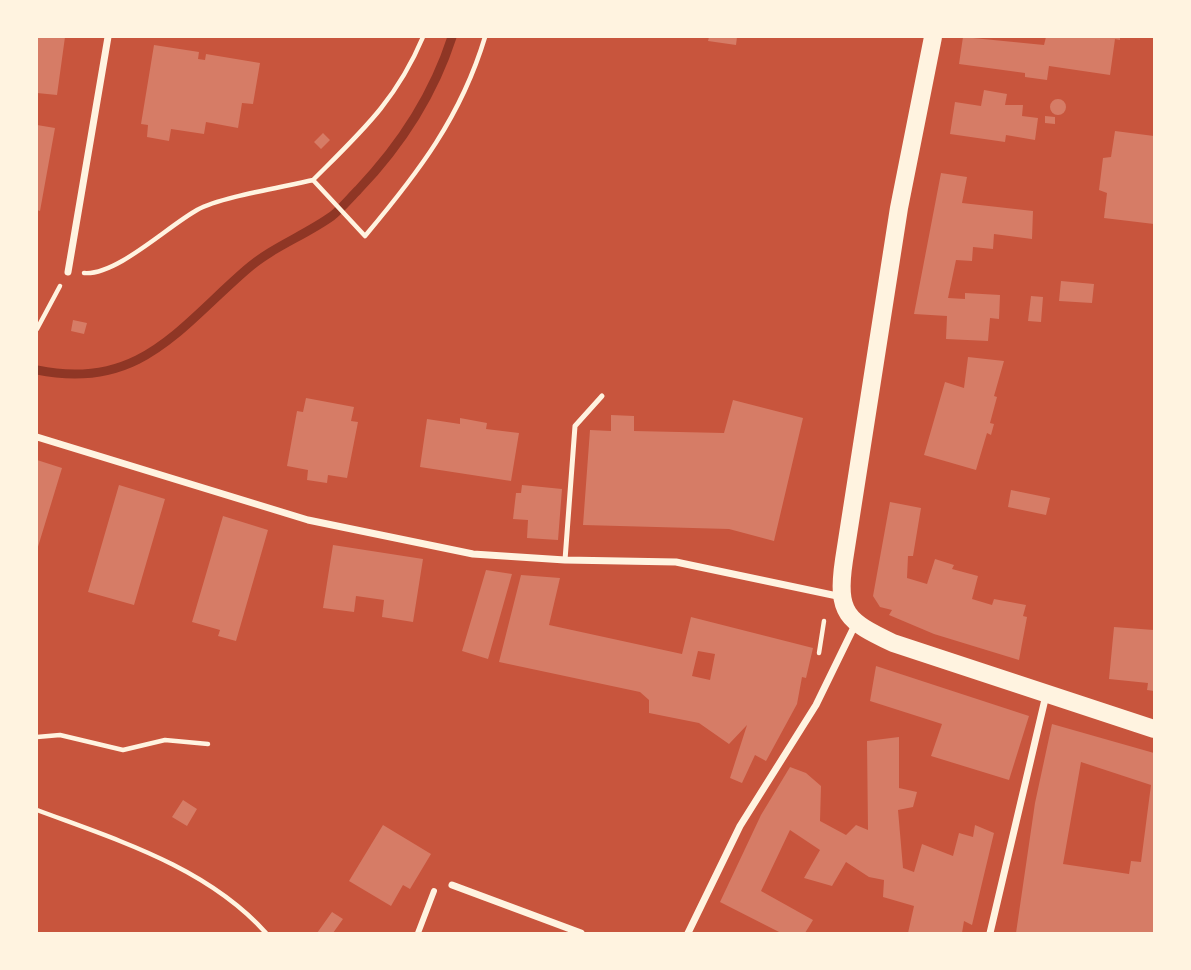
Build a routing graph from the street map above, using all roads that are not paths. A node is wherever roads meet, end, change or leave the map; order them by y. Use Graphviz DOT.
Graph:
graph roads {
  1 [pos="108,37"];
  2 [pos="933,37"];
  3 [pos="68,272"];
  4 [pos="602,396"];
  5 [pos="37,437"];
  6 [pos="565,561"];
  7 [pos="842,597"];
  8 [pos="855,625"];
  9 [pos="1046,695"];
  10 [pos="1154,729"];
  11 [pos="452,885"];
  12 [pos="435,891"];
  13 [pos="418,933"];
  14 [pos="581,933"];
  15 [pos="688,933"];
  16 [pos="990,933"];
  1 -- 3 [label="street"];
  2 -- 7 [label="main road"];
  4 -- 6 [label="lane"];
  5 -- 6 [label="street"];
  6 -- 7 [label="street"];
  7 -- 8 [label="main road"];
  8 -- 9 [label="main road"];
  8 -- 15 [label="street"];
  9 -- 10 [label="main road"];
  9 -- 16 [label="street"];
  11 -- 14 [label="street"];
  12 -- 13 [label="street"];
}
